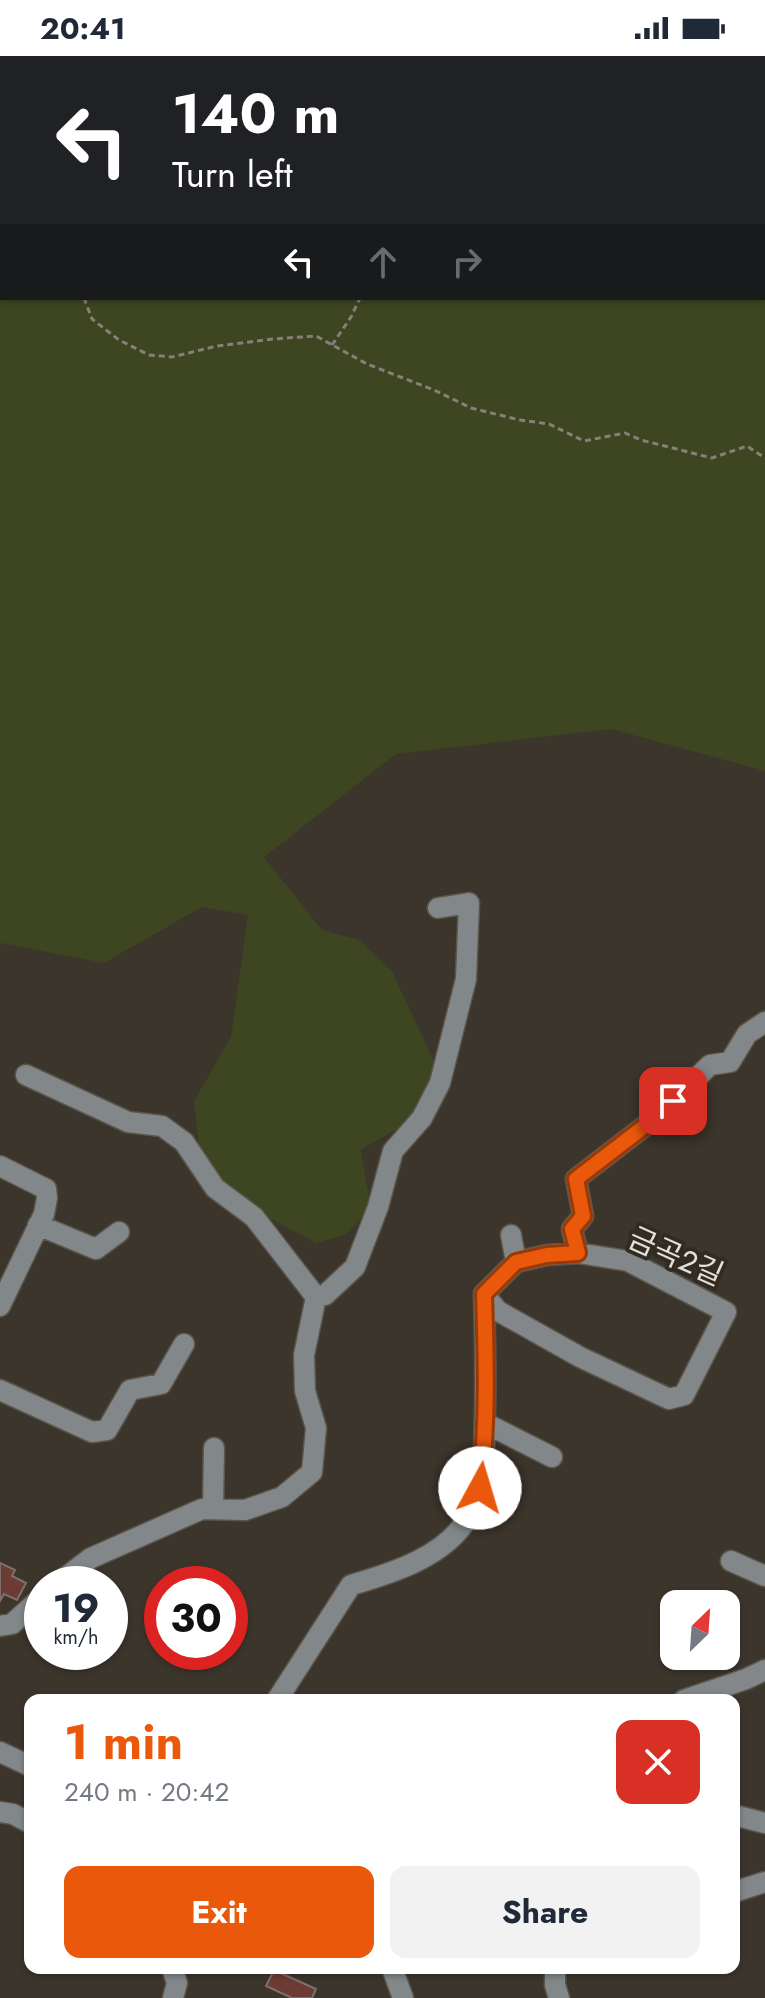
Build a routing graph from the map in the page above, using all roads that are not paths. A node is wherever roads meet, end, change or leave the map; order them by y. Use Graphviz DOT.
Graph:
graph roads {
  1 [pos="438,908"];
  2 [pos="765,1022"];
  3 [pos="26,1075"];
  4 [pos="0,1166"];
  5 [pos="38,1225"];
  6 [pos="119,1232"];
  7 [pos="511,1235"];
  8 [pos="578,1253"];
  9 [pos="516,1262"];
  10 [pos="484,1294"];
  11 [pos="316,1297"];
  12 [pos="0,1306"];
  13 [pos="184,1344"];
  14 [pos="0,1390"];
  15 [pos="485,1423"];
  16 [pos="214,1448"];
  17 [pos="552,1457"];
  18 [pos="213,1509"];
  19 [pos="731,1561"];
  20 [pos="81,1566"];
  21 [pos="765,1576"];
  22 [pos="24,1613"];
  23 [pos="0,1626"];
  24 [pos="765,1670"];
  25 [pos="281,1694"];
  26 [pos="702,1694"];
  27 [pos="0,1752"];
  28 [pos="24,1763"];
  29 [pos="0,1812"];
  30 [pos="740,1817"];
  31 [pos="24,1820"];
  32 [pos="765,1823"];
  33 [pos="765,1882"];
  34 [pos="740,1890"];
  35 [pos="174,1974"];
  36 [pos="394,1974"];
  37 [pos="555,1974"];
  38 [pos="173,1998"];
  39 [pos="403,1998"];
  40 [pos="559,1998"];
  1 -- 11 [label="street"];
  2 -- 8 [label="street"];
  3 -- 11 [label="street"];
  4 -- 5 [label="street"];
  5 -- 6 [label="street"];
  5 -- 12 [label="street"];
  7 -- 9 [label="street"];
  8 -- 9 [label="street, 금곡2길"];
  8 -- 10 [label="street, 금곡2길"];
  9 -- 10 [label="street"];
  10 -- 15 [label="street"];
  11 -- 18 [label="street"];
  13 -- 14 [label="street"];
  15 -- 17 [label="street"];
  15 -- 25 [label="street"];
  16 -- 18 [label="street"];
  18 -- 20 [label="street"];
  19 -- 21 [label="street"];
  22 -- 23 [label="street"];
  24 -- 26 [label="street"];
  27 -- 28 [label="street"];
  29 -- 31 [label="street"];
  30 -- 32 [label="street"];
  33 -- 34 [label="street"];
  35 -- 38 [label="street"];
  36 -- 39 [label="street"];
  37 -- 40 [label="street"];
}
